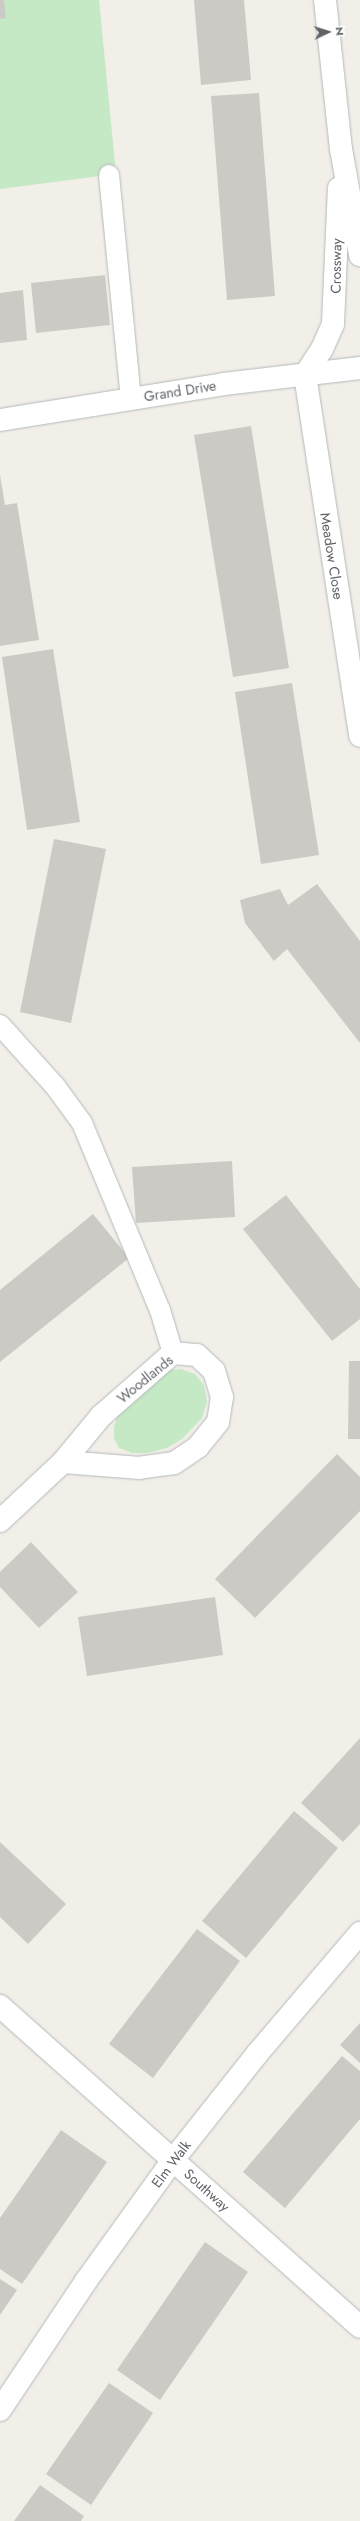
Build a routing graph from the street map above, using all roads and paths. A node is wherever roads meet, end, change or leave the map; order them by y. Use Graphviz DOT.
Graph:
graph roads {
  1 [pos="325,0"];
  2 [pos="340,149"];
  3 [pos="109,175"];
  4 [pos="360,255"];
  5 [pos="360,368"];
  6 [pos="305,375"];
  7 [pos="131,398"];
  8 [pos="0,420"];
  9 [pos="360,736"];
  10 [pos="0,1026"];
  11 [pos="173,1353"];
  12 [pos="63,1462"];
  13 [pos="0,1521"];
  14 [pos="360,1933"];
  15 [pos="0,2006"];
  16 [pos="173,2160"];
  17 [pos="360,2327"];
  18 [pos="0,2410"];
  1 -- 2 [label="street, Crossway"];
  2 -- 4 [label="street, Crossway"];
  2 -- 6 [label="street, Crossway"];
  3 -- 7 [label="lane"];
  5 -- 6 [label="street, Grand Drive"];
  6 -- 7 [label="street, Grand Drive"];
  6 -- 9 [label="street, Meadow Close"];
  7 -- 8 [label="street, Grand Drive"];
  10 -- 11 [label="lane"];
  11 -- 12 [label="street, Woodlands"];
  11 -- 12 [label="street, Woodlands"];
  12 -- 13 [label="street, Woodlands"];
  14 -- 16 [label="street, Elm Walk"];
  15 -- 16 [label="street, Southway"];
  16 -- 17 [label="street, Southway"];
  16 -- 18 [label="street, Elm Walk"];
}
